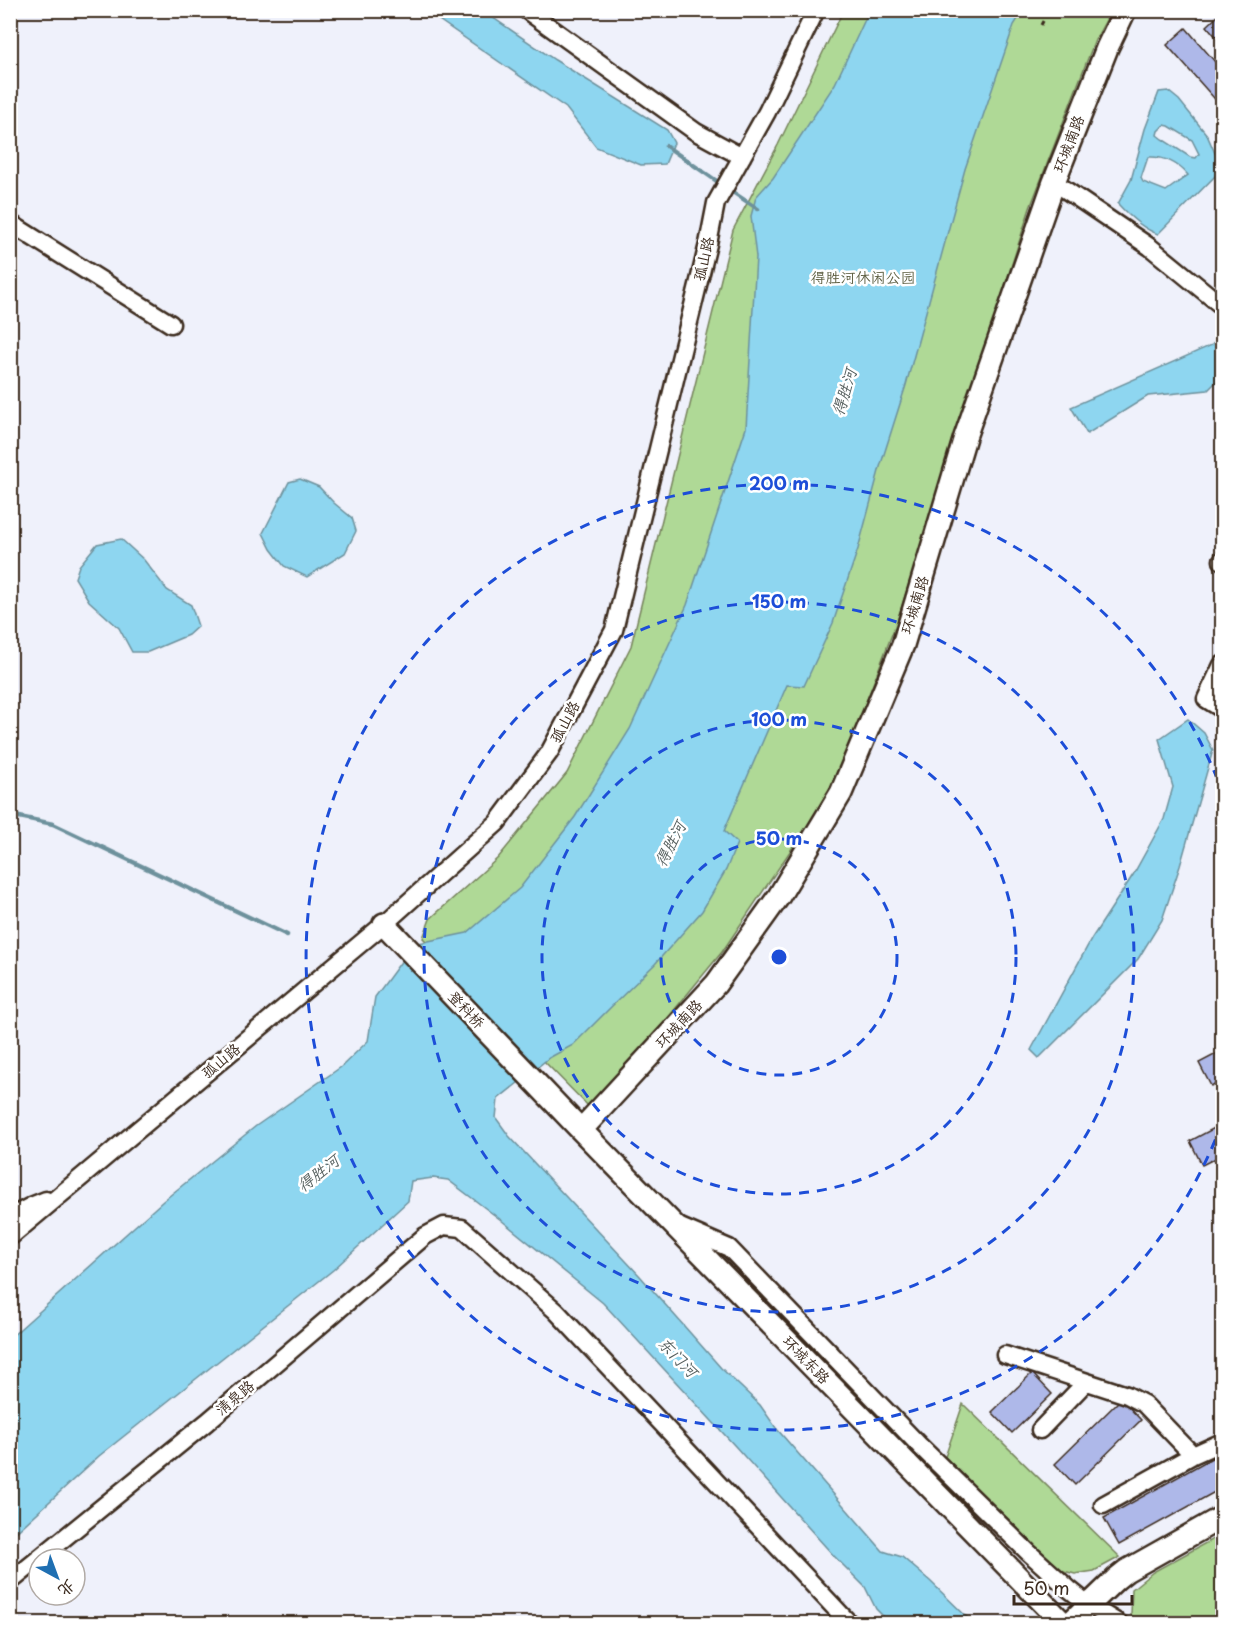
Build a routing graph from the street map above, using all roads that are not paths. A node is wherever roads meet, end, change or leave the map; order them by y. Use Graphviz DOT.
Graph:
graph roads {
  1 [pos="526,10"];
  2 [pos="816,10"];
  3 [pos="1125,10"];
  4 [pos="742,157"];
  5 [pos="1054,182"];
  6 [pos="10,223"];
  7 [pos="1222,306"];
  8 [pos="171,324"];
  9 [pos="1222,665"];
  10 [pos="1222,709"];
  11 [pos="384,924"];
  12 [pos="548,1096"];
  13 [pos="581,1130"];
  14 [pos="61,1194"];
  15 [pos="10,1217"];
  16 [pos="673,1224"];
  17 [pos="10,1237"];
  18 [pos="1005,1355"];
  19 [pos="1086,1382"];
  20 [pos="1040,1431"];
  21 [pos="1222,1442"];
  22 [pos="1193,1455"];
  23 [pos="1103,1505"];
  24 [pos="1222,1518"];
  25 [pos="10,1582"];
  26 [pos="1089,1605"];
  27 [pos="850,1623"];
  28 [pos="1064,1623"];
  29 [pos="1069,1623"];
  30 [pos="1120,1623"];
  1 -- 4 [label="street"];
  2 -- 4 [label="street, 孤山路"];
  3 -- 5 [label="main road, 环城南路"];
  4 -- 11 [label="street, 孤山路"];
  5 -- 7 [label="street"];
  5 -- 13 [label="main road, 环城南路"];
  6 -- 8 [label="street"];
  9 -- 10 [label="street"];
  11 -- 12 [label="main road, 登科桥"];
  11 -- 14 [label="street, 孤山路"];
  12 -- 13 [label="main road, 环城东路"];
  13 -- 16 [label="main road, 环城东路"];
  14 -- 15 [label="street"];
  14 -- 17 [label="street, 孤山路"];
  16 -- 26 [label="street"];
  16 -- 28 [label="main road, 环城东路"];
  18 -- 19 [label="street"];
  19 -- 20 [label="street"];
  19 -- 22 [label="street"];
  21 -- 22 [label="street"];
  22 -- 23 [label="street"];
  24 -- 26 [label="main road"];
  25 -- 27 [label="street, 清泉路"];
  26 -- 29 [label="main road"];
  26 -- 30 [label="street"];
}
